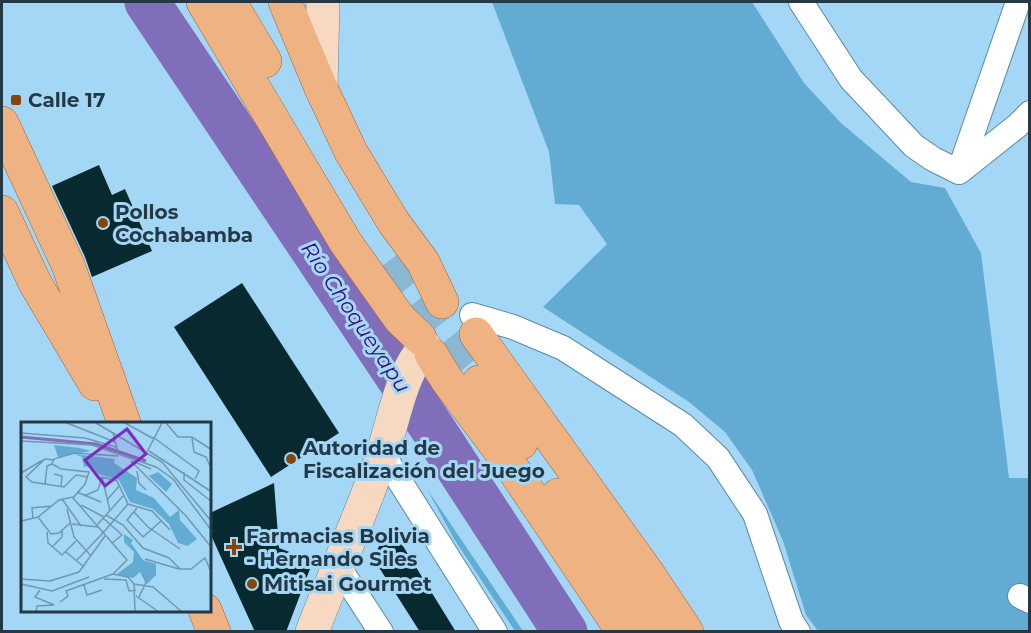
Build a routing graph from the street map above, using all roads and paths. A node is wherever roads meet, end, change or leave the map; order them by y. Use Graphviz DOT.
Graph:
graph roads {
  1 [pos="203,2"];
  2 [pos="230,2"];
  3 [pos="285,2"];
  4 [pos="323,2"];
  5 [pos="801,2"];
  6 [pos="1018,2"];
  7 [pos="321,88"];
  8 [pos="1029,113"];
  9 [pos="2,123"];
  10 [pos="959,171"];
  11 [pos="2,212"];
  12 [pos="386,263"];
  13 [pos="442,302"];
  14 [pos="474,325"];
  15 [pos="423,349"];
  16 [pos="479,382"];
  17 [pos="117,422"];
  18 [pos="124,422"];
  19 [pos="382,453"];
  20 [pos="338,566"];
  21 [pos="206,612"];
  22 [pos="214,632"];
  23 [pos="312,632"];
  24 [pos="381,632"];
  25 [pos="495,632"];
  26 [pos="622,632"];
  27 [pos="653,632"];
  28 [pos="687,632"];
  29 [pos="798,632"];
  1 -- 15 [label="main road"];
  2 -- 12 [label="main road"];
  3 -- 7 [label="main road"];
  4 -- 7 [label="main road"];
  5 -- 10 [label="street"];
  6 -- 10 [label="street"];
  7 -- 13 [label="main road"];
  8 -- 10 [label="street"];
  9 -- 18 [label="main road"];
  11 -- 17 [label="main road"];
  13 -- 14 [label="main road"];
  13 -- 15 [label="main road"];
  14 -- 15 [label="main road"];
  14 -- 28 [label="main road"];
  14 -- 29 [label="street"];
  15 -- 19 [label="main road"];
  15 -- 26 [label="main road"];
  16 -- 27 [label="main road"];
  19 -- 20 [label="main road"];
  19 -- 25 [label="street"];
  20 -- 23 [label="main road"];
  20 -- 24 [label="street"];
  21 -- 22 [label="main road"];
}
